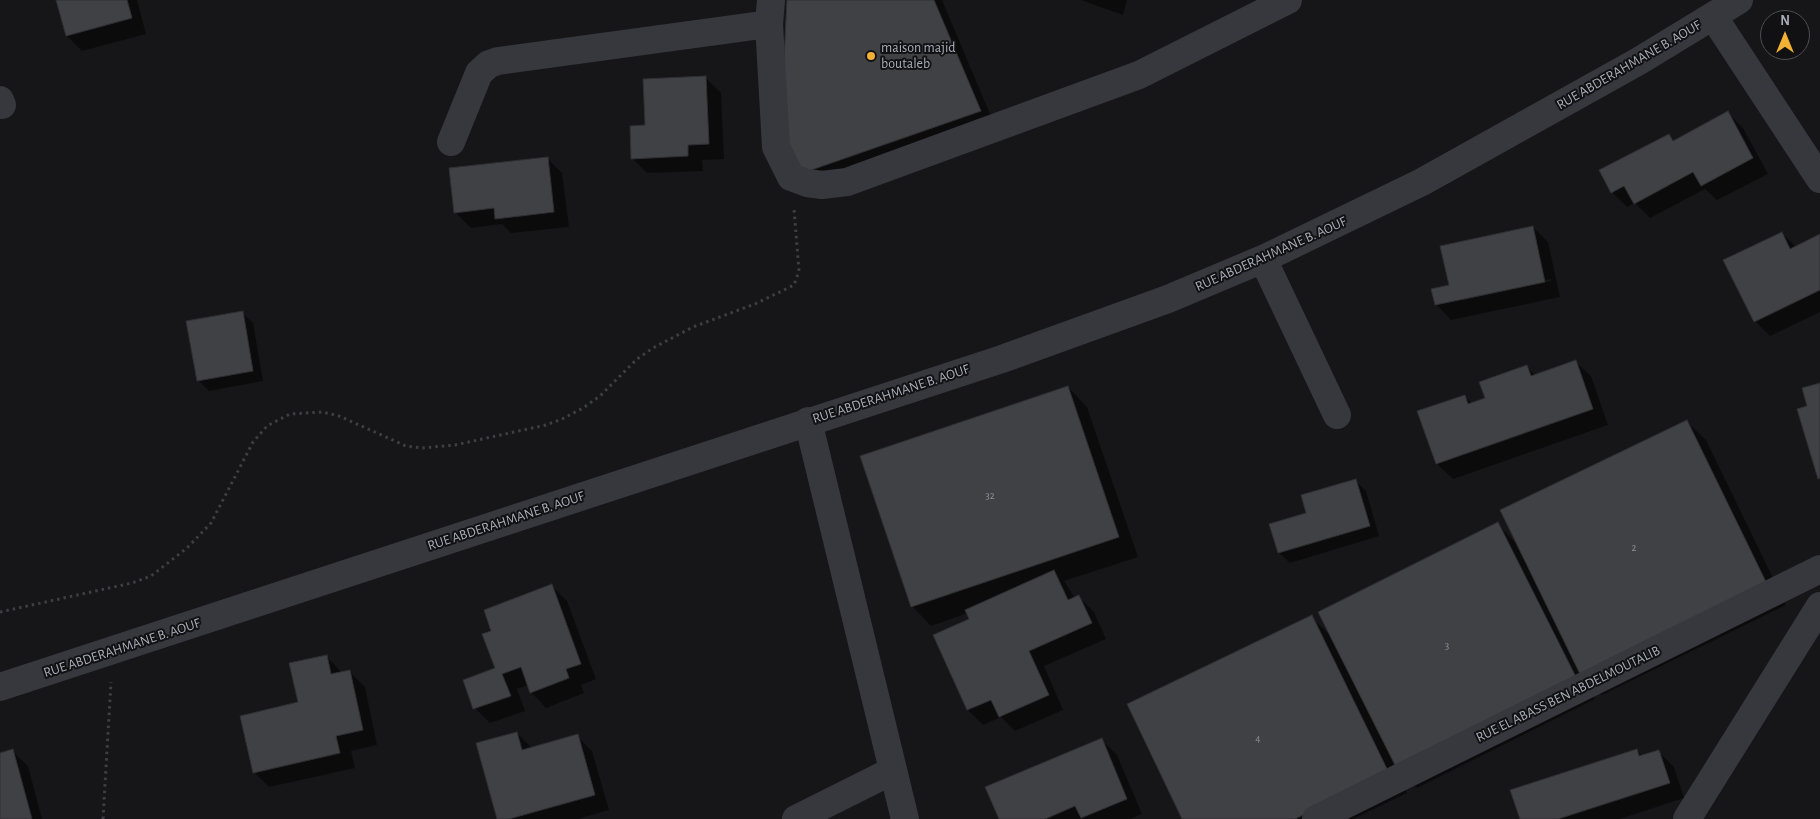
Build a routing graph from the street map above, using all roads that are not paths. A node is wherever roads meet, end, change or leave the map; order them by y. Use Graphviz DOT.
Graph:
graph roads {
  1 [pos="1288,0"];
  2 [pos="1739,0"];
  3 [pos="770,12"];
  4 [pos="1713,16"];
  5 [pos="451,142"];
  6 [pos="1820,179"];
  7 [pos="1263,260"];
  8 [pos="1337,415"];
  9 [pos="808,421"];
  10 [pos="1820,569"];
  11 [pos="1820,606"];
  12 [pos="0,687"];
  13 [pos="892,771"];
  14 [pos="796,819"];
  15 [pos="905,819"];
  16 [pos="1316,819"];
  17 [pos="1686,819"];
  1 -- 3 [label="street"];
  2 -- 4 [label="street, RUE ABDERAHMANE B. AOUF"];
  3 -- 5 [label="street"];
  4 -- 6 [label="street"];
  4 -- 7 [label="street, RUE ABDERAHMANE B. AOUF"];
  7 -- 8 [label="street"];
  7 -- 9 [label="street, RUE ABDERAHMANE B. AOUF"];
  9 -- 12 [label="street, RUE ABDERAHMANE B. AOUF"];
  9 -- 13 [label="street"];
  10 -- 16 [label="street, RUE EL ABASS BEN ABDELMOUTALIB"];
  11 -- 17 [label="street"];
  13 -- 14 [label="street"];
  13 -- 15 [label="street"];
}
